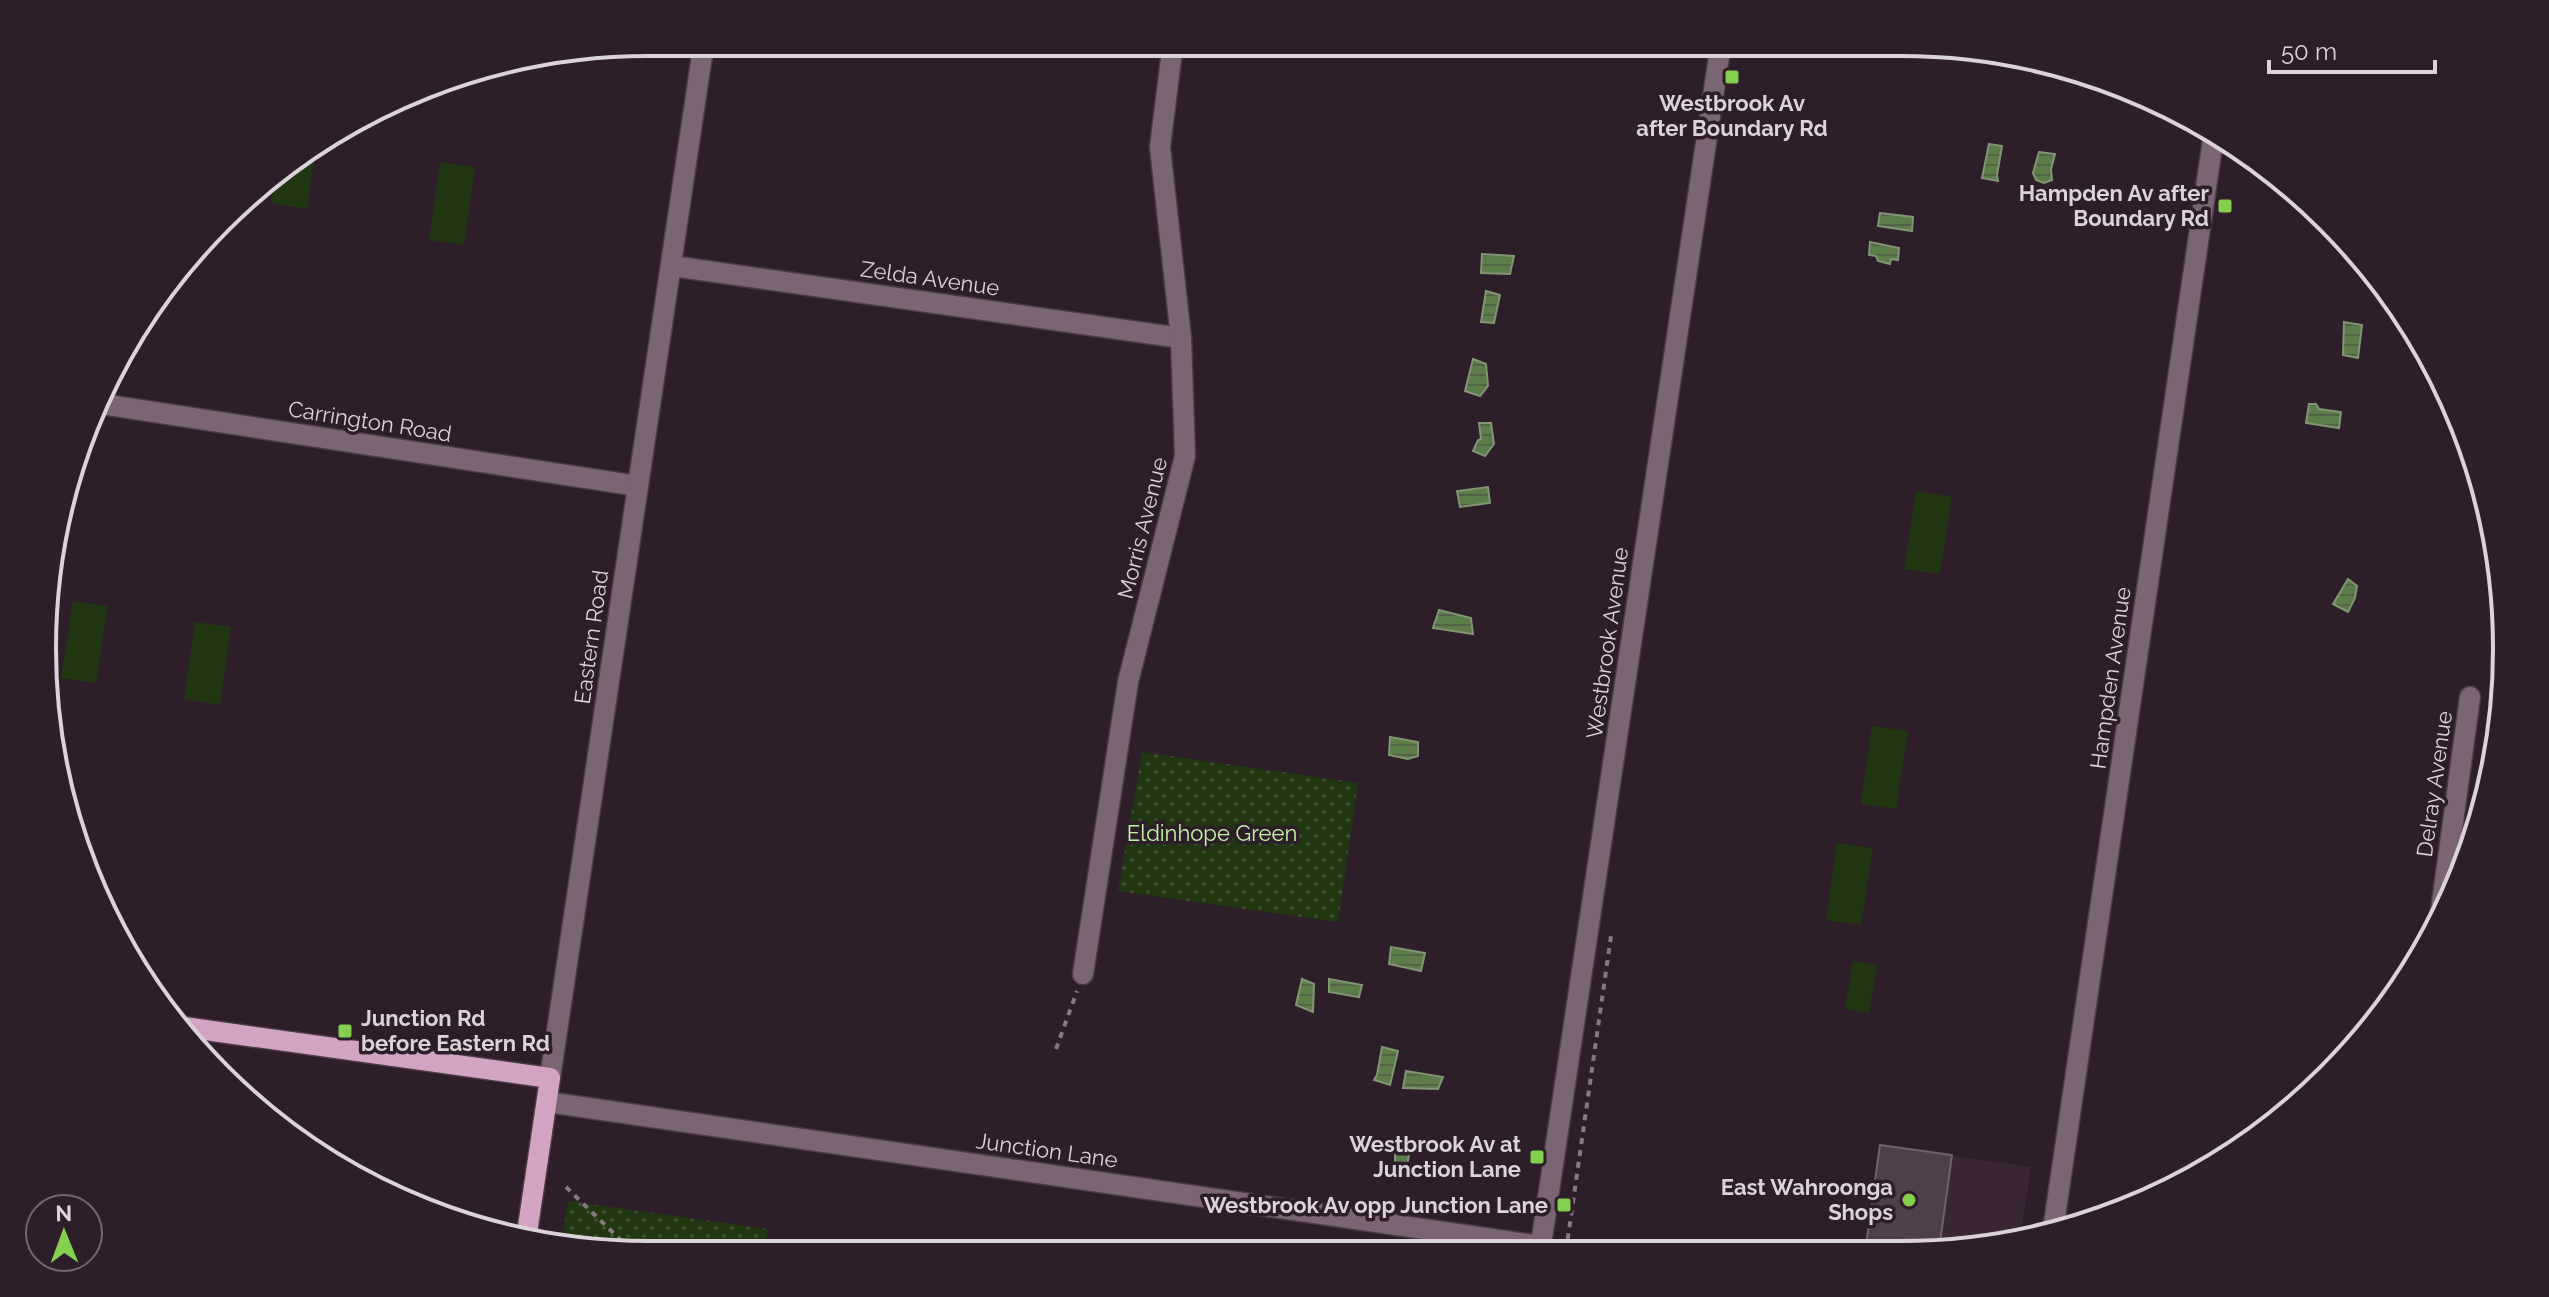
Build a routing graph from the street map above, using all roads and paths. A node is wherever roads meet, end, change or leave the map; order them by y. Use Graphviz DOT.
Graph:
graph roads {
  1 [pos="702,56"];
  2 [pos="1171,56"];
  3 [pos="1719,56"];
  4 [pos="2212,145"];
  5 [pos="672,266"];
  6 [pos="1181,338"];
  7 [pos="109,405"];
  8 [pos="638,486"];
  9 [pos="2470,697"];
  10 [pos="2445,882"];
  11 [pos="1083,974"];
  12 [pos="194,1028"];
  13 [pos="1056,1049"];
  14 [pos="550,1078"];
  15 [pos="547,1102"];
  16 [pos="566,1187"];
  17 [pos="2054,1221"];
  18 [pos="528,1229"];
  19 [pos="621,1240"];
  20 [pos="1494,1241"];
  21 [pos="1542,1241"];
  1 -- 5 [label="street, Eastern Road"];
  2 -- 6 [label="street, Morris Avenue"];
  3 -- 21 [label="street, Westbrook Avenue"];
  4 -- 17 [label="street, Hampden Avenue"];
  5 -- 6 [label="street, Zelda Avenue"];
  5 -- 8 [label="street, Eastern Road"];
  6 -- 11 [label="street, Morris Avenue"];
  7 -- 8 [label="street, Carrington Road"];
  8 -- 14 [label="street, Eastern Road"];
  9 -- 10 [label="street, Delray Avenue"];
  11 -- 13 [label="path"];
  12 -- 14 [label="main road"];
  14 -- 15 [label="main road, Eastern Road"];
  15 -- 18 [label="main road, Eastern Road"];
  15 -- 20 [label="street, Junction Lane"];
  16 -- 19 [label="path"];
}
